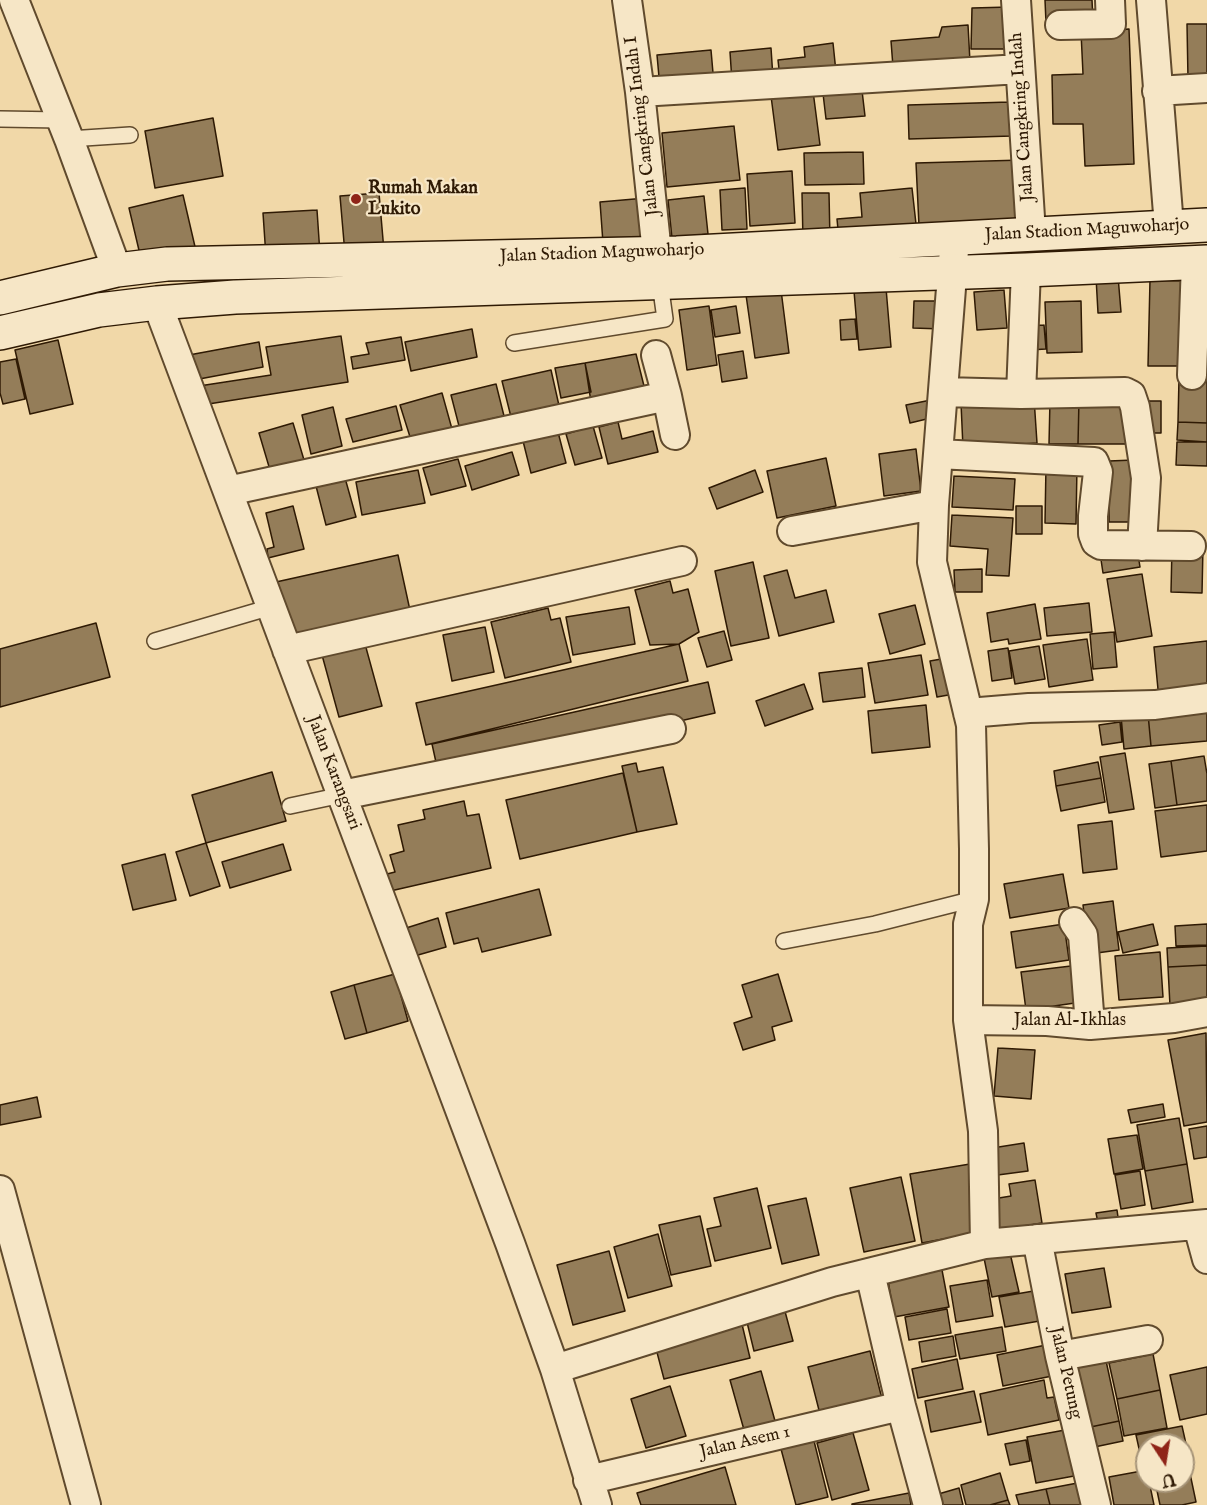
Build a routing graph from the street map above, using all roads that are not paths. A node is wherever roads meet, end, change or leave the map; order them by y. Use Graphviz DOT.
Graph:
graph roads {
  1 [pos="14,0"];
  2 [pos="627,0"];
  3 [pos="1016,0"];
  4 [pos="1151,9"];
  5 [pos="1111,12"];
  6 [pos="1060,25"];
  7 [pos="1020,69"];
  8 [pos="1207,88"];
  9 [pos="1158,91"];
  10 [pos="640,92"];
  11 [pos="0,118"];
  12 [pos="65,129"];
  13 [pos="130,135"];
  14 [pos="1207,225"];
  15 [pos="1169,226"];
  16 [pos="1031,233"];
  17 [pos="955,239"];
  18 [pos="278,261"];
  19 [pos="1202,262"];
  20 [pos="659,268"];
  21 [pos="117,270"];
  22 [pos="1026,270"];
  23 [pos="952,272"];
  24 [pos="278,296"];
  25 [pos="0,298"];
  26 [pos="157,303"];
  27 [pos="1,328"];
  28 [pos="514,343"];
  29 [pos="656,355"];
  30 [pos="1192,375"];
  31 [pos="943,392"];
  32 [pos="1021,394"];
  33 [pos="668,396"];
  34 [pos="675,435"];
  35 [pos="938,454"];
  36 [pos="228,491"];
  37 [pos="934,505"];
  38 [pos="792,531"];
  39 [pos="1142,546"];
  40 [pos="1191,546"];
  41 [pos="682,561"];
  42 [pos="271,607"];
  43 [pos="155,641"];
  44 [pos="287,650"];
  45 [pos="1207,698"];
  46 [pos="968,713"];
  47 [pos="671,729"];
  48 [pos="342,795"];
  49 [pos="290,806"];
  50 [pos="974,898"];
  51 [pos="1074,921"];
  52 [pos="784,942"];
  53 [pos="1207,1012"];
  54 [pos="969,1020"];
  55 [pos="1090,1025"];
  56 [pos="0,1190"];
  57 [pos="1203,1225"];
  58 [pos="1037,1239"];
  59 [pos="985,1244"];
  60 [pos="1207,1259"];
  61 [pos="870,1273"];
  62 [pos="1148,1340"];
  63 [pos="1060,1356"];
  64 [pos="555,1369"];
  65 [pos="901,1406"];
  66 [pos="593,1492"];
  67 [pos="86,1505"];
  68 [pos="928,1505"];
  69 [pos="1096,1505"];
  1 -- 12 [label="street"];
  2 -- 10 [label="street, Jalan Cangkring Indah I"];
  3 -- 7 [label="street, Jalan Cangkring Indah"];
  4 -- 5 [label="street"];
  4 -- 9 [label="street"];
  5 -- 6 [label="street"];
  7 -- 10 [label="street"];
  7 -- 16 [label="street, Jalan Cangkring Indah"];
  8 -- 9 [label="street"];
  9 -- 15 [label="street"];
  10 -- 20 [label="street, Jalan Cangkring Indah I"];
  11 -- 12 [label="lane"];
  12 -- 13 [label="lane"];
  12 -- 21 [label="street"];
  14 -- 15 [label="main road, Jalan Stadion Maguwoharjo"];
  15 -- 16 [label="main road, Jalan Stadion Maguwoharjo"];
  16 -- 17 [label="main road, Jalan Stadion Maguwoharjo"];
  17 -- 20 [label="main road, Jalan Stadion Maguwoharjo"];
  17 -- 23 [label="street"];
  18 -- 20 [label="main road, Jalan Stadion Maguwoharjo"];
  18 -- 21 [label="main road, Jalan Stadion Maguwoharjo"];
  18 -- 24 [label="main road"];
  19 -- 22 [label="main road, Jalan Stadion Maguwoharjo"];
  19 -- 30 [label="street"];
  20 -- 23 [label="main road, Jalan Stadion Maguwoharjo"];
  20 -- 24 [label="main road, Jalan Stadion Maguwoharjo"];
  20 -- 28 [label="lane"];
  21 -- 25 [label="main road, Jalan Stadion Maguwoharjo"];
  22 -- 23 [label="main road, Jalan Stadion Maguwoharjo"];
  22 -- 32 [label="street"];
  23 -- 31 [label="street"];
  24 -- 26 [label="main road, Jalan Stadion Maguwoharjo"];
  26 -- 27 [label="main road, Jalan Stadion Maguwoharjo"];
  26 -- 36 [label="street, Jalan Karangsari"];
  29 -- 33 [label="street"];
  31 -- 32 [label="street"];
  31 -- 35 [label="street"];
  32 -- 39 [label="street"];
  33 -- 34 [label="street"];
  33 -- 36 [label="street"];
  35 -- 37 [label="street"];
  35 -- 39 [label="street"];
  36 -- 42 [label="street, Jalan Karangsari"];
  37 -- 38 [label="street"];
  37 -- 46 [label="street"];
  39 -- 40 [label="street"];
  41 -- 44 [label="street"];
  42 -- 43 [label="lane"];
  42 -- 44 [label="street, Jalan Karangsari"];
  44 -- 48 [label="street, Jalan Karangsari"];
  45 -- 46 [label="street"];
  46 -- 50 [label="street"];
  47 -- 48 [label="street"];
  48 -- 49 [label="lane"];
  48 -- 64 [label="street, Jalan Karangsari"];
  50 -- 52 [label="lane"];
  50 -- 54 [label="street"];
  51 -- 55 [label="street"];
  53 -- 55 [label="street, Jalan Al-Ikhlas"];
  54 -- 55 [label="street, Jalan Al-Ikhlas"];
  54 -- 59 [label="street"];
  56 -- 67 [label="street"];
  57 -- 58 [label="street"];
  57 -- 60 [label="street"];
  58 -- 59 [label="street"];
  58 -- 63 [label="street, Jalan Petung"];
  59 -- 61 [label="street"];
  61 -- 64 [label="street"];
  61 -- 65 [label="street"];
  62 -- 63 [label="street"];
  63 -- 69 [label="street, Jalan Petung"];
  64 -- 66 [label="street, Jalan Karangsari"];
  65 -- 66 [label="street, Jalan Asem 1"];
  65 -- 68 [label="street"];
}
